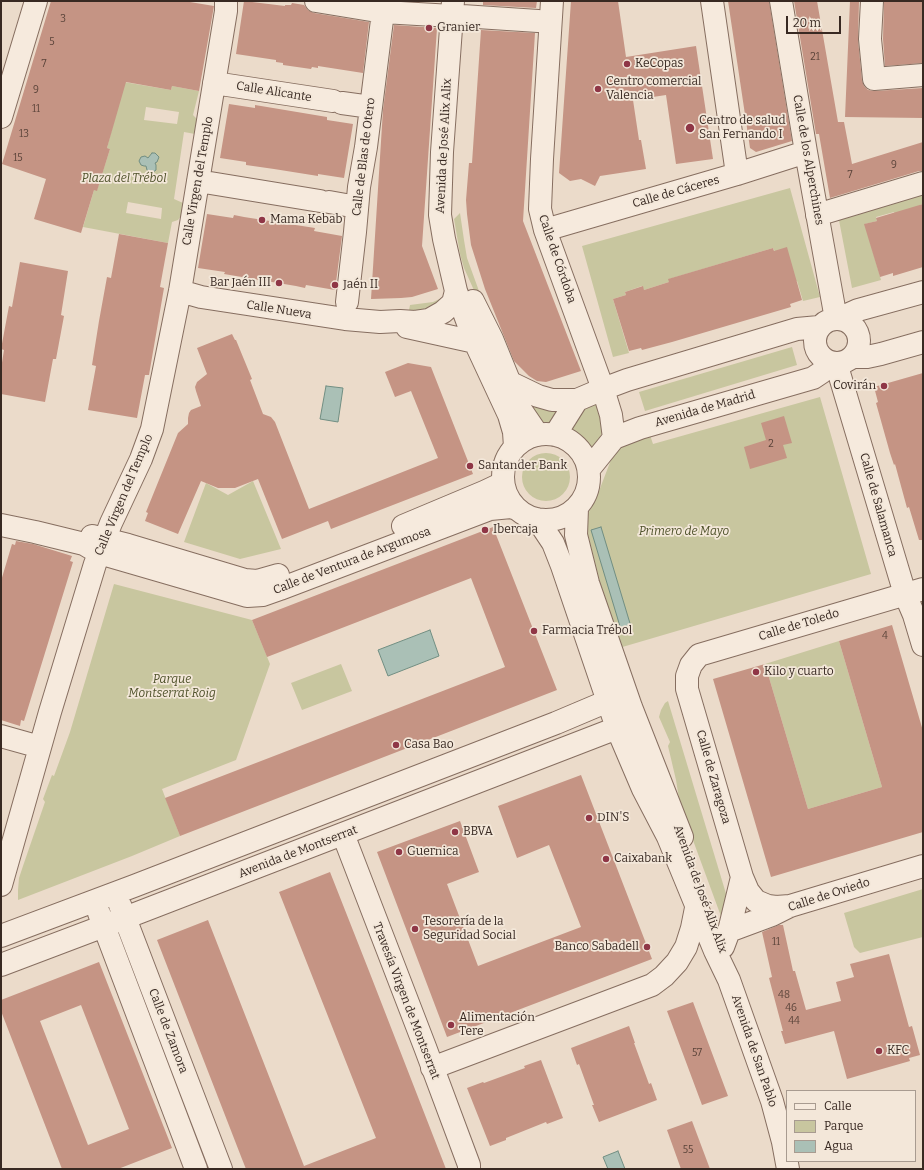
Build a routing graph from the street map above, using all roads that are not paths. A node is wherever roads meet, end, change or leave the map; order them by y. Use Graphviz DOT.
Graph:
graph roads {
  1 [pos="36,1"];
  2 [pos="226,1"];
  3 [pos="316,1"];
  4 [pos="552,1"];
  5 [pos="712,1"];
  6 [pos="781,1"];
  7 [pos="872,1"];
  8 [pos="457,8"];
  9 [pos="383,12"];
  10 [pos="538,21"];
  11 [pos="923,75"];
  12 [pos="214,84"];
  13 [pos="371,107"];
  14 [pos="1,117"];
  15 [pos="806,152"];
  16 [pos="737,174"];
  17 [pos="198,181"];
  18 [pos="923,183"];
  19 [pos="357,207"];
  20 [pos="817,215"];
  21 [pos="545,230"];
  22 [pos="180,291"];
  23 [pos="456,291"];
  24 [pos="923,292"];
  25 [pos="347,302"];
  26 [pos="380,322"];
  27 [pos="831,322"];
  28 [pos="475,342"];
  29 [pos="923,342"];
  30 [pos="839,361"];
  31 [pos="506,374"];
  32 [pos="603,389"];
  33 [pos="577,400"];
  34 [pos="546,435"];
  35 [pos="614,438"];
  36 [pos="516,447"];
  37 [pos="589,469"];
  38 [pos="503,483"];
  39 [pos="577,508"];
  40 [pos="517,509"];
  41 [pos="1,514"];
  42 [pos="537,519"];
  43 [pos="1,525"];
  44 [pos="102,546"];
  45 [pos="914,591"];
  46 [pos="923,646"];
  47 [pos="591,652"];
  48 [pos="687,676"];
  49 [pos="608,701"];
  50 [pos="631,707"];
  51 [pos="577,713"];
  52 [pos="617,728"];
  53 [pos="1,736"];
  54 [pos="594,737"];
  55 [pos="40,747"];
  56 [pos="628,753"];
  57 [pos="343,834"];
  58 [pos="923,866"];
  59 [pos="742,877"];
  60 [pos="1,885"];
  61 [pos="116,893"];
  62 [pos="95,901"];
  63 [pos="790,906"];
  64 [pos="696,908"];
  65 [pos="126,918"];
  66 [pos="104,926"];
  67 [pos="1,936"];
  68 [pos="726,939"];
  69 [pos="1,965"];
  70 [pos="729,980"];
  71 [pos="432,1068"];
  72 [pos="786,1158"];
  73 [pos="196,1169"];
  74 [pos="220,1169"];
  75 [pos="469,1169"];
  1 -- 14 [label="street"];
  2 -- 12 [label="street, Calle Virgen del Templo"];
  3 -- 9 [label="street"];
  4 -- 21 [label="street, Calle de Córdoba"];
  5 -- 16 [label="street"];
  6 -- 15 [label="street, Calle de los Alperchines"];
  7 -- 11 [label="street"];
  8 -- 9 [label="street"];
  8 -- 10 [label="street"];
  8 -- 23 [label="street, Avenida de José Alix Alix"];
  8 -- 31 [label="street, Avenida de José Alix Alix"];
  9 -- 13 [label="street, Calle de Blas de Otero"];
  12 -- 13 [label="street, Calle Alicante"];
  12 -- 17 [label="street, Calle Virgen del Templo"];
  13 -- 19 [label="street, Calle de Blas de Otero"];
  15 -- 16 [label="street, Calle de Cáceres"];
  15 -- 20 [label="street, Calle de los Alperchines"];
  16 -- 21 [label="street, Calle de Cáceres"];
  17 -- 19 [label="street"];
  17 -- 22 [label="street, Calle Virgen del Templo"];
  18 -- 20 [label="street"];
  19 -- 25 [label="street, Calle de Blas de Otero"];
  20 -- 27 [label="street, Calle de los Alperchines"];
  21 -- 32 [label="street, Calle de Córdoba"];
  22 -- 26 [label="street, Calle Nueva"];
  22 -- 44 [label="street, Calle Virgen del Templo"];
  23 -- 26 [label="street, Calle Nueva"];
  23 -- 28 [label="street, Avenida de José Alix Alix"];
  24 -- 27 [label="street"];
  26 -- 28 [label="street, Calle Nueva"];
  27 -- 30 [label="street"];
  27 -- 30 [label="street"];
  27 -- 32 [label="street"];
  28 -- 31 [label="street, Calle Nueva"];
  28 -- 36 [label="street, Avenida de José Alix Alix"];
  29 -- 30 [label="street"];
  30 -- 35 [label="street, Avenida de Madrid"];
  30 -- 45 [label="street, Calle de Salamanca"];
  31 -- 33 [label="street"];
  31 -- 34 [label="street, Avenida de José Alix Alix"];
  32 -- 33 [label="street"];
  32 -- 35 [label="street, Calle de Córdoba"];
  33 -- 34 [label="street"];
  34 -- 36 [label="street"];
  34 -- 37 [label="street"];
  35 -- 37 [label="street"];
  36 -- 38 [label="street"];
  37 -- 39 [label="street"];
  38 -- 40 [label="street"];
  38 -- 44 [label="street, Calle de Ventura de Argumosa"];
  39 -- 42 [label="street"];
  39 -- 50 [label="street, Avenida de José Alix Alix"];
  40 -- 42 [label="street"];
  40 -- 44 [label="street, Calle de Ventura de Argumosa"];
  41 -- 44 [label="street, Calle de Ventura de Argumosa"];
  42 -- 47 [label="street, Avenida de José Alix Alix"];
  43 -- 44 [label="street, Calle de Ventura de Argumosa"];
  44 -- 55 [label="street, Calle Virgen del Templo"];
  45 -- 46 [label="street, Calle de Salamanca"];
  45 -- 48 [label="street, Calle de Toledo"];
  47 -- 49 [label="street, Avenida de José Alix Alix"];
  47 -- 51 [label="street, Avenida de José Alix Alix"];
  48 -- 59 [label="street, Calle de Zaragoza"];
  49 -- 50 [label="street"];
  49 -- 51 [label="street"];
  49 -- 52 [label="street, Avenida de José Alix Alix"];
  50 -- 52 [label="street"];
  50 -- 68 [label="street, Avenida de José Alix Alix"];
  51 -- 61 [label="street"];
  52 -- 54 [label="street, Avenida de Montserrat"];
  52 -- 56 [label="street, Avenida de José Alix Alix"];
  53 -- 55 [label="street"];
  54 -- 56 [label="street"];
  54 -- 57 [label="street, Avenida de Montserrat"];
  55 -- 60 [label="street, Calle Virgen del Templo"];
  56 -- 64 [label="street, Avenida de José Alix Alix"];
  57 -- 65 [label="street, Avenida de Montserrat"];
  57 -- 71 [label="street, Travesía Virgen de Montserrat"];
  58 -- 63 [label="street, Calle de Oviedo"];
  59 -- 63 [label="street, Calle de Zaragoza"];
  59 -- 68 [label="street, Calle de Zaragoza"];
  61 -- 62 [label="street"];
  61 -- 65 [label="street, Calle de Zamora"];
  62 -- 66 [label="street, Calle de Zamora"];
  62 -- 67 [label="street"];
  63 -- 68 [label="street, Calle de Oviedo"];
  64 -- 70 [label="street, Avenida de José Alix Alix"];
  64 -- 71 [label="street"];
  65 -- 66 [label="street, Avenida de Montserrat"];
  65 -- 74 [label="street, Calle de Zamora"];
  66 -- 69 [label="street, Avenida de Montserrat"];
  66 -- 73 [label="street, Calle de Zamora"];
  68 -- 70 [label="street, Avenida de José Alix Alix"];
  70 -- 72 [label="street, Avenida de San Pablo"];
  71 -- 75 [label="street, Travesía Virgen de Montserrat"];
}
